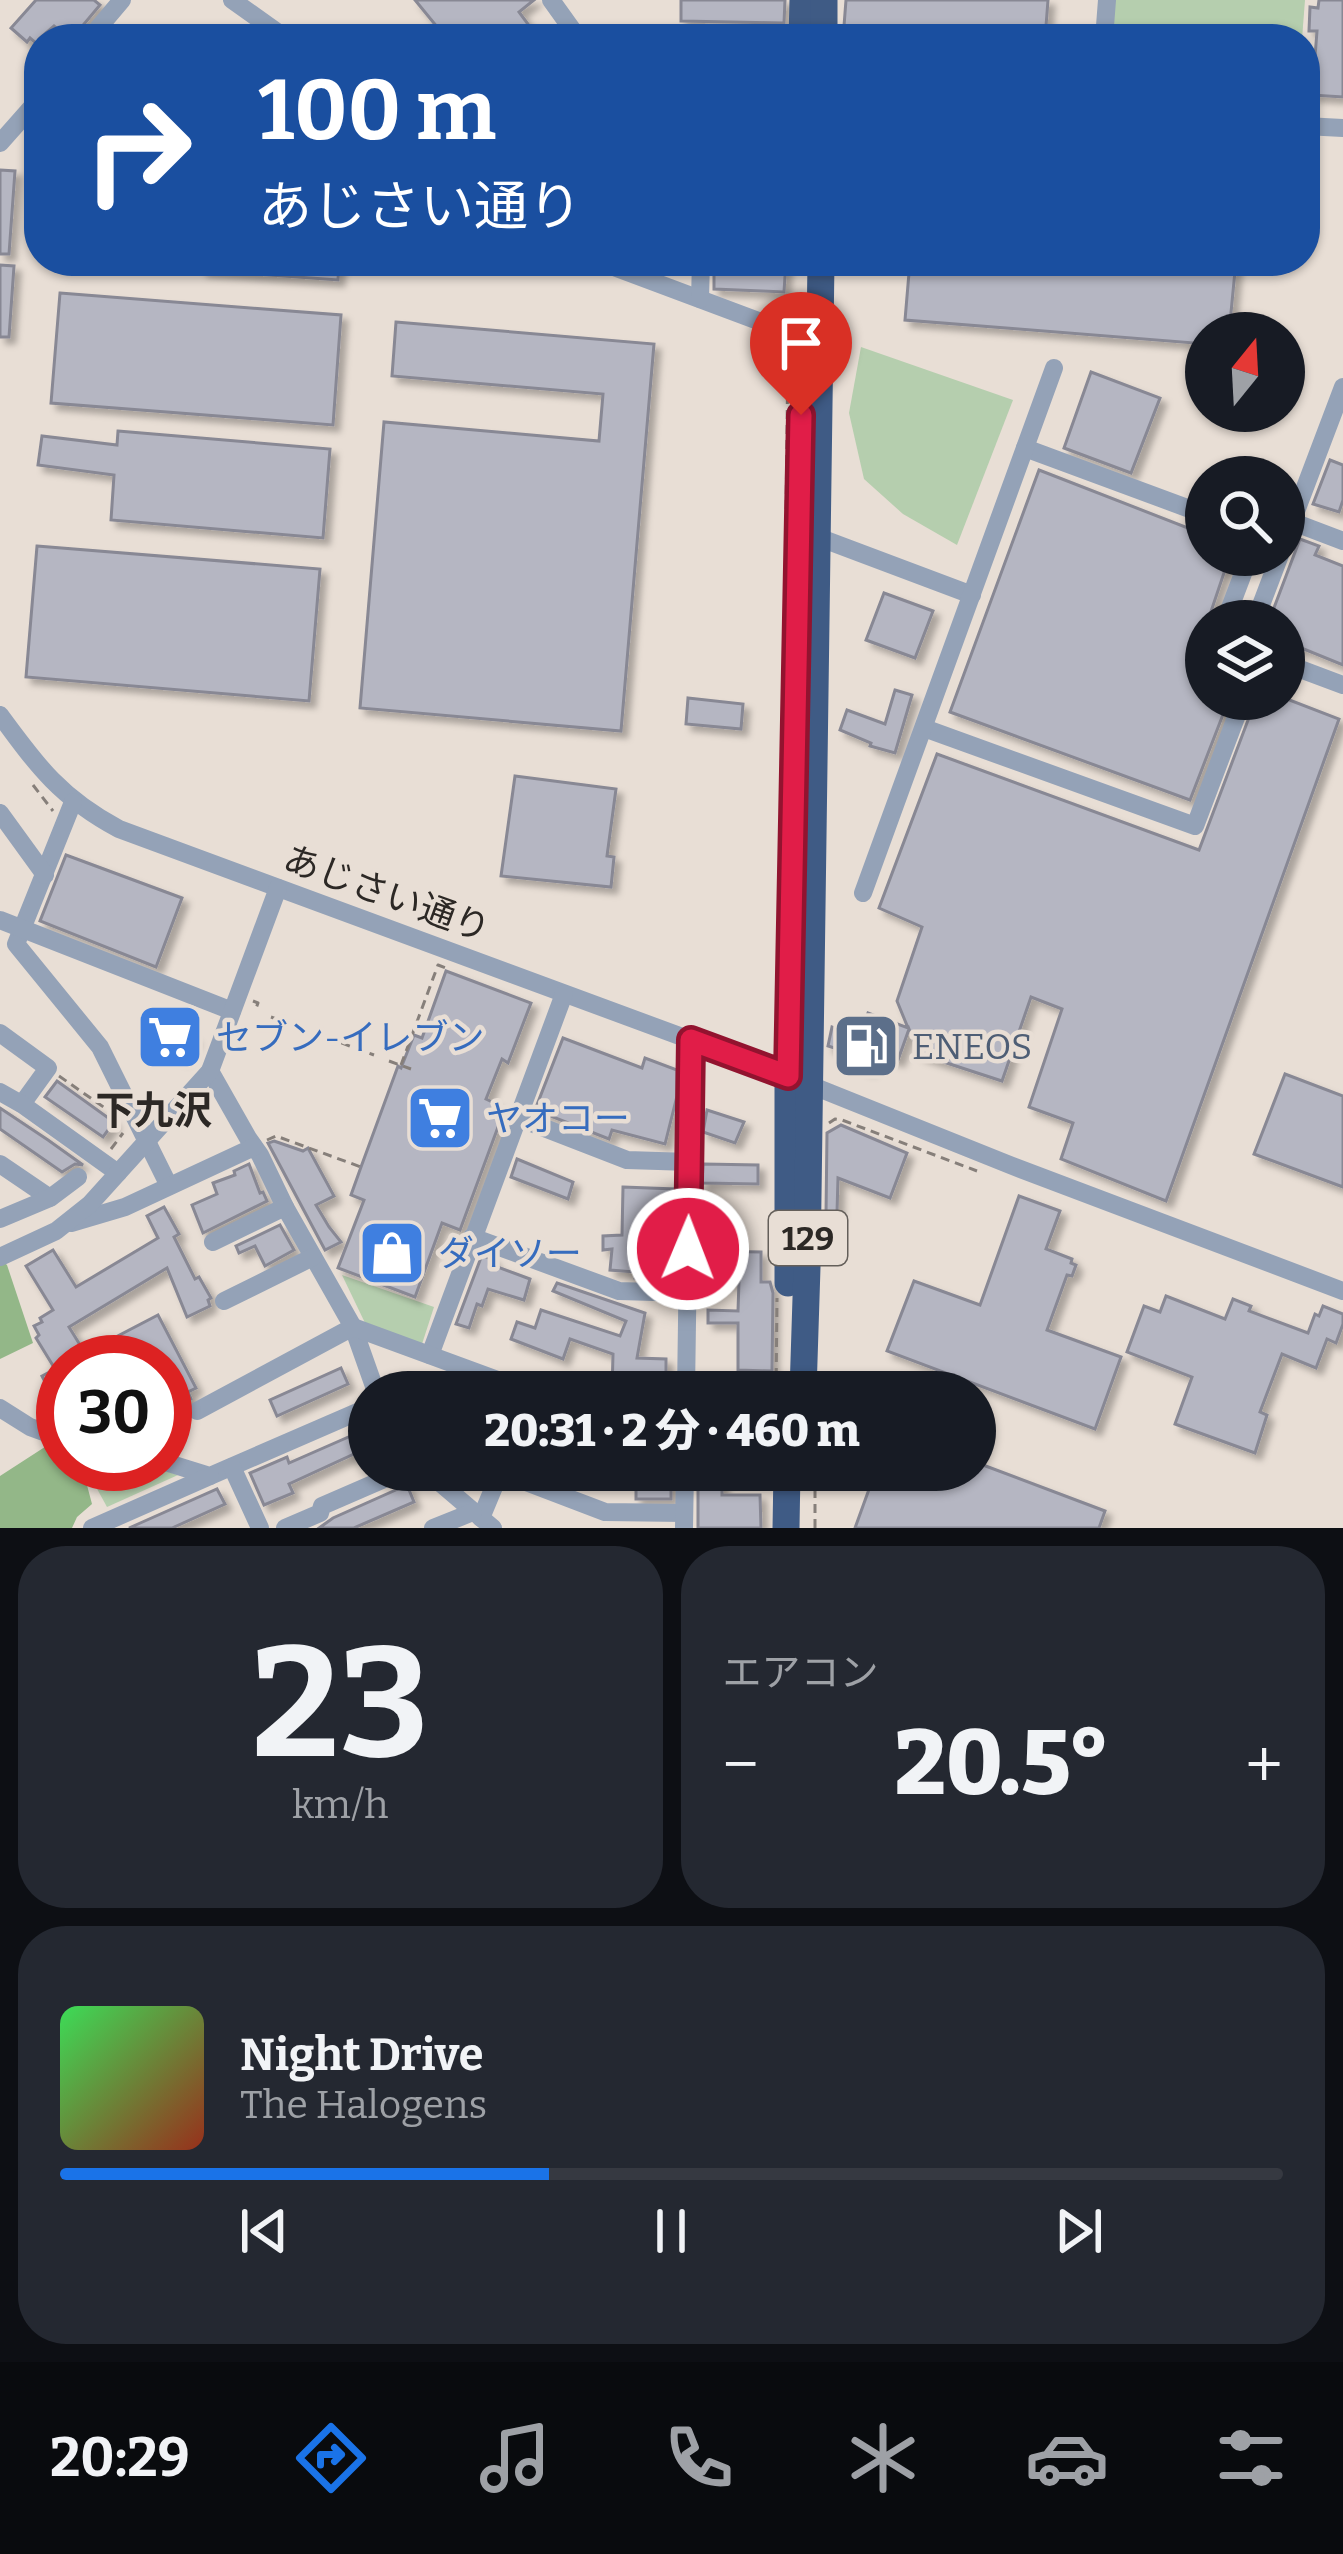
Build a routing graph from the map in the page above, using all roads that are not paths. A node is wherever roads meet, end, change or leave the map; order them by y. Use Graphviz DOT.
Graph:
graph roads {
  1 [pos="122,0"];
  2 [pos="232,0"];
  3 [pos="102,24"];
  4 [pos="266,24"];
  5 [pos="24,116"];
  6 [pos="0,143"];
  7 [pos="638,276"];
  8 [pos="701,276"];
  9 [pos="802,276"];
  10 [pos="816,276"];
  11 [pos="700,299"];
  12 [pos="800,343"];
  13 [pos="1054,368"];
  14 [pos="1343,389"];
  15 [pos="1321,447"];
  16 [pos="1024,448"];
  17 [pos="1343,456"];
  18 [pos="1305,490"];
  19 [pos="1185,507"];
  20 [pos="1305,527"];
  21 [pos="815,536"];
  22 [pos="1343,541"];
  23 [pos="972,595"];
  24 [pos="1305,671"];
  25 [pos="1343,685"];
  26 [pos="0,715"];
  27 [pos="1235,720"];
  28 [pos="924,728"];
  29 [pos="73,802"];
  30 [pos="0,813"];
  31 [pos="45,875"];
  32 [pos="278,888"];
  33 [pos="862,892"];
  34 [pos="0,920"];
  35 [pos="22,930"];
  36 [pos="564,994"];
  37 [pos="232,1010"];
  38 [pos="0,1033"];
  39 [pos="691,1040"];
  40 [pos="210,1071"];
  41 [pos="799,1081"];
  42 [pos="0,1092"];
  43 [pos="22,1104"];
  44 [pos="516,1117"];
  45 [pos="146,1142"];
  46 [pos="257,1146"];
  47 [pos="689,1162"];
  48 [pos="0,1164"];
  49 [pos="111,1167"];
  50 [pos="78,1177"];
  51 [pos="169,1186"];
  52 [pos="50,1198"];
  53 [pos="286,1207"];
  54 [pos="0,1219"];
  55 [pos="66,1224"];
  56 [pos="472,1237"];
  57 [pos="213,1241"];
  58 [pos="0,1257"];
  59 [pos="313,1257"];
  60 [pos="1343,1291"];
  61 [pos="688,1293"];
  62 [pos="224,1301"];
  63 [pos="353,1327"];
  64 [pos="430,1355"];
  65 [pos="369,1371"];
  66 [pos="473,1371"];
  67 [pos="686,1371"];
  68 [pos="789,1371"];
  69 [pos="803,1371"];
  70 [pos="0,1408"];
  71 [pos="197,1411"];
  72 [pos="348,1416"];
  73 [pos="36,1429"];
  74 [pos="232,1467"];
  75 [pos="192,1470"];
  76 [pos="210,1476"];
  77 [pos="356,1491"];
  78 [pos="449,1491"];
  79 [pos="493,1491"];
  80 [pos="552,1491"];
  81 [pos="786,1491"];
  82 [pos="802,1491"];
  83 [pos="482,1519"];
  84 [pos="684,1520"];
  85 [pos="92,1528"];
  86 [pos="260,1528"];
  87 [pos="285,1528"];
  88 [pos="434,1528"];
  89 [pos="785,1528"];
  90 [pos="801,1528"];
  1 -- 3 [label="street"];
  2 -- 4 [label="street"];
  5 -- 6 [label="street"];
  7 -- 11 [label="street"];
  8 -- 11 [label="street"];
  9 -- 12 [label="highway, 129"];
  10 -- 12 [label="highway, 129"];
  11 -- 12 [label="street"];
  12 -- 21 [label="highway, 129"];
  12 -- 41 [label="highway, 129"];
  13 -- 16 [label="street"];
  14 -- 15 [label="street"];
  15 -- 17 [label="street"];
  15 -- 18 [label="street"];
  16 -- 19 [label="street"];
  16 -- 23 [label="street"];
  20 -- 22 [label="street"];
  21 -- 23 [label="street"];
  21 -- 41 [label="highway, 129"];
  23 -- 28 [label="street"];
  24 -- 25 [label="street"];
  26 -- 29 [label="street, あじさい通り"];
  27 -- 28 [label="street"];
  28 -- 33 [label="street"];
  29 -- 31 [label="street"];
  29 -- 32 [label="street, あじさい通り"];
  30 -- 31 [label="street"];
  31 -- 35 [label="street"];
  32 -- 36 [label="street, あじさい通り"];
  32 -- 37 [label="street"];
  34 -- 35 [label="street"];
  35 -- 37 [label="street"];
  35 -- 45 [label="street"];
  36 -- 39 [label="street, あじさい通り"];
  36 -- 44 [label="street"];
  37 -- 40 [label="street"];
  38 -- 43 [label="street"];
  39 -- 41 [label="street, あじさい通り"];
  39 -- 47 [label="street"];
  40 -- 45 [label="street"];
  40 -- 46 [label="street"];
  41 -- 60 [label="street, あじさい通り"];
  41 -- 68 [label="highway, 129"];
  41 -- 69 [label="highway, 129"];
  42 -- 43 [label="street"];
  43 -- 49 [label="street"];
  44 -- 47 [label="street"];
  44 -- 56 [label="street"];
  45 -- 49 [label="street"];
  45 -- 51 [label="street"];
  46 -- 51 [label="street"];
  46 -- 53 [label="street"];
  47 -- 61 [label="street"];
  48 -- 52 [label="street"];
  49 -- 55 [label="street"];
  50 -- 52 [label="street"];
  51 -- 55 [label="street"];
  52 -- 54 [label="street"];
  53 -- 57 [label="street"];
  53 -- 59 [label="street"];
  55 -- 58 [label="street"];
  56 -- 61 [label="street"];
  56 -- 64 [label="street"];
  59 -- 62 [label="street"];
  59 -- 63 [label="street"];
  61 -- 67 [label="street"];
  63 -- 64 [label="street"];
  63 -- 65 [label="street"];
  63 -- 71 [label="street"];
  64 -- 66 [label="street"];
  70 -- 73 [label="street"];
  72 -- 74 [label="street"];
  74 -- 76 [label="street"];
  74 -- 86 [label="street"];
  75 -- 76 [label="street"];
  76 -- 85 [label="street"];
  77 -- 87 [label="street"];
  78 -- 83 [label="street"];
  79 -- 83 [label="street"];
  80 -- 84 [label="street"];
  81 -- 89 [label="highway"];
  82 -- 90 [label="highway"];
  83 -- 88 [label="street"];
}
